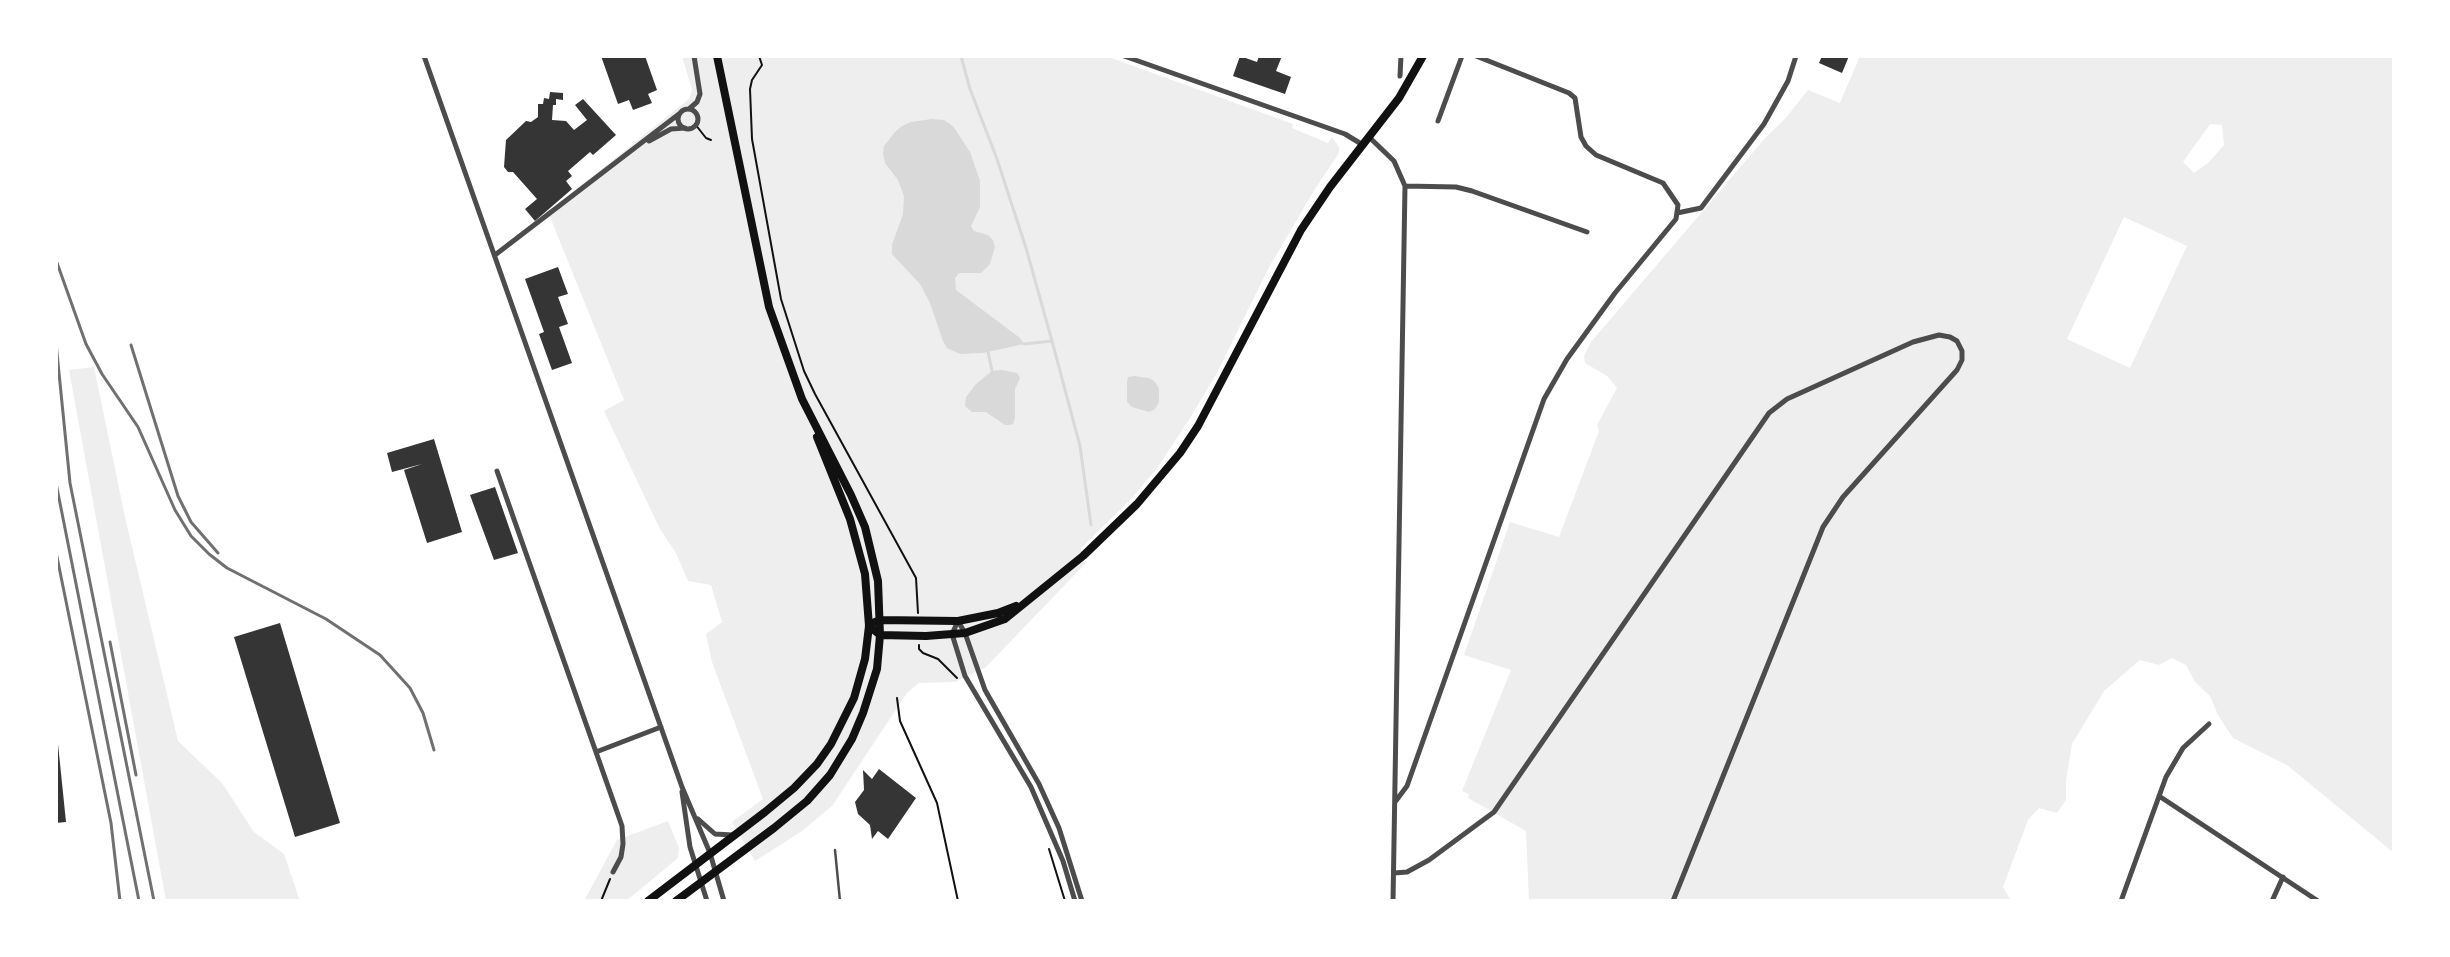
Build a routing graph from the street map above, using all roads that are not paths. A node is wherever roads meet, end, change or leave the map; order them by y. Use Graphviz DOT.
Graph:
graph roads {
  1 [pos="424,56"];
  2 [pos="694,56"];
  3 [pos="717,56"];
  4 [pos="1124,56"];
  5 [pos="1401,56"];
  6 [pos="1424,56"];
  7 [pos="1462,56"];
  8 [pos="1476,56"];
  9 [pos="1796,56"];
  10 [pos="1400,76"];
  11 [pos="689,109"];
  12 [pos="679,114"];
  13 [pos="1438,121"];
  14 [pos="686,128"];
  15 [pos="1369,137"];
  16 [pos="1363,145"];
  17 [pos="636,149"];
  18 [pos="1405,186"];
  19 [pos="1677,213"];
  20 [pos="1586,232"];
  21 [pos="496,255"];
  22 [pos="806,407"];
  23 [pos="497,471"];
  24 [pos="1024,603"];
  25 [pos="880,620"];
  26 [pos="958,621"];
  27 [pos="869,626"];
  28 [pos="965,633"];
  29 [pos="952,634"];
  30 [pos="880,635"];
  31 [pos="2209,724"];
  32 [pos="661,728"];
  33 [pos="596,752"];
  34 [pos="682,787"];
  35 [pos="2159,796"];
  36 [pos="1395,802"];
  37 [pos="694,815"];
  38 [pos="736,835"];
  39 [pos="834,850"];
  40 [pos="710,854"];
  41 [pos="695,864"];
  42 [pos="613,872"];
  43 [pos="716,872"];
  44 [pos="1394,873"];
  45 [pos="2284,877"];
  46 [pos="701,883"];
  47 [pos="648,901"];
  48 [pos="676,901"];
  49 [pos="707,901"];
  50 [pos="724,901"];
  51 [pos="840,901"];
  52 [pos="1075,901"];
  53 [pos="1082,901"];
  54 [pos="1393,901"];
  55 [pos="1673,901"];
  56 [pos="2121,901"];
  57 [pos="2272,901"];
  58 [pos="2318,901"];
  1 -- 21 [label="street"];
  2 -- 11 [label="street"];
  3 -- 22 [label="main road"];
  4 -- 16 [label="street"];
  5 -- 10 [label="street"];
  6 -- 15 [label="main road"];
  7 -- 13 [label="street"];
  8 -- 19 [label="street"];
  9 -- 19 [label="street"];
  11 -- 12 [label="street"];
  11 -- 14 [label="street"];
  12 -- 14 [label="street"];
  12 -- 17 [label="street"];
  14 -- 17 [label="street"];
  15 -- 16 [label="main road"];
  15 -- 18 [label="street"];
  16 -- 24 [label="main road"];
  17 -- 21 [label="street"];
  18 -- 20 [label="street"];
  18 -- 36 [label="street"];
  19 -- 36 [label="street"];
  21 -- 32 [label="street"];
  22 -- 25 [label="main road"];
  22 -- 27 [label="main road"];
  23 -- 33 [label="street"];
  24 -- 26 [label="main road"];
  24 -- 28 [label="main road"];
  25 -- 26 [label="main road"];
  25 -- 27 [label="main road"];
  25 -- 30 [label="main road"];
  26 -- 28 [label="street"];
  26 -- 29 [label="street"];
  27 -- 30 [label="main road"];
  27 -- 38 [label="main road"];
  28 -- 29 [label="main road"];
  28 -- 53 [label="street"];
  29 -- 30 [label="main road"];
  29 -- 52 [label="street"];
  30 -- 43 [label="main road"];
  31 -- 35 [label="street"];
  32 -- 33 [label="street"];
  32 -- 34 [label="street"];
  33 -- 42 [label="street"];
  34 -- 37 [label="street"];
  34 -- 41 [label="street"];
  35 -- 45 [label="street"];
  35 -- 56 [label="street"];
  36 -- 44 [label="street"];
  37 -- 38 [label="street"];
  37 -- 40 [label="street"];
  38 -- 40 [label="main road"];
  39 -- 51 [label="lane"];
  40 -- 41 [label="main road"];
  40 -- 43 [label="street"];
  41 -- 46 [label="street"];
  41 -- 47 [label="main road"];
  43 -- 46 [label="main road"];
  43 -- 50 [label="street"];
  44 -- 54 [label="street"];
  44 -- 55 [label="street"];
  45 -- 57 [label="street"];
  45 -- 58 [label="street"];
  46 -- 48 [label="main road"];
  46 -- 49 [label="street"];
}
